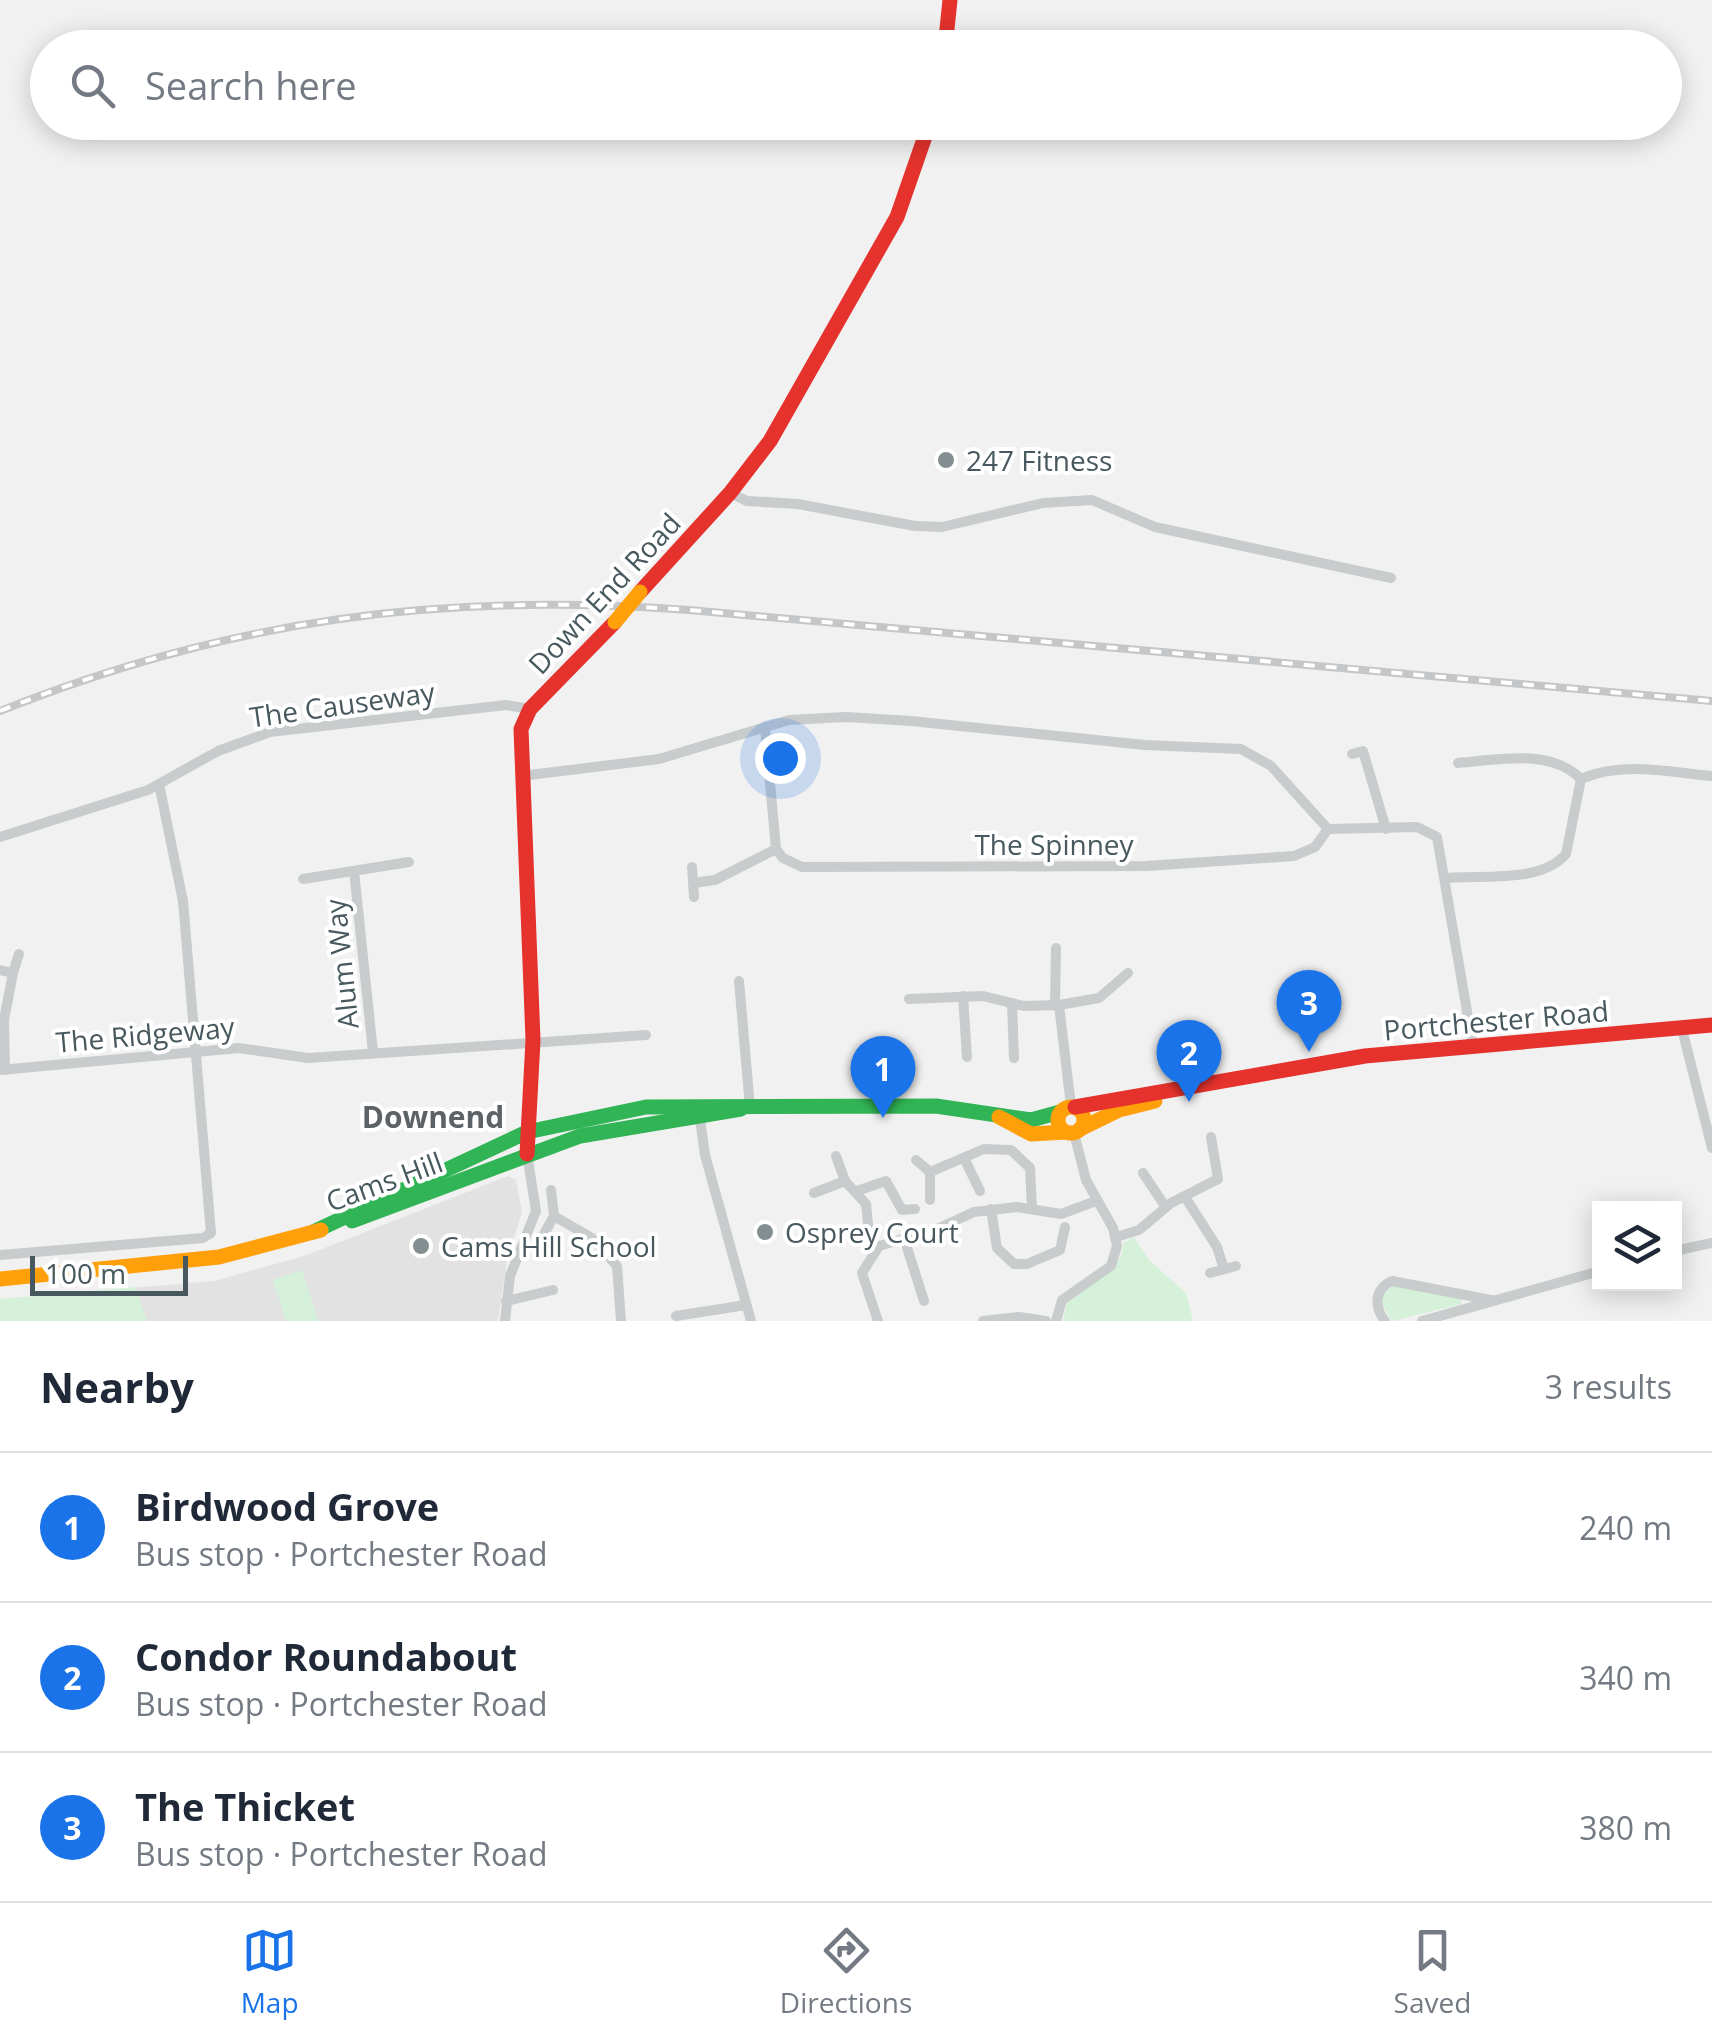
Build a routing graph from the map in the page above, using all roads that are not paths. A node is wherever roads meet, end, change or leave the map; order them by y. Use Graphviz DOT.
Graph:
graph roads {
  1 [pos="950,0"];
  2 [pos="947,30"];
  3 [pos="924,140"];
  4 [pos="730,494"];
  5 [pos="1392,578"];
  6 [pos="530,708"];
  7 [pos="765,727"];
  8 [pos="1359,738"];
  9 [pos="1458,763"];
  10 [pos="521,776"];
  11 [pos="1712,776"];
  12 [pos="1581,779"];
  13 [pos="159,784"];
  14 [pos="1328,829"];
  15 [pos="1386,829"];
  16 [pos="0,836"];
  17 [pos="776,849"];
  18 [pos="408,862"];
  19 [pos="692,867"];
  20 [pos="354,872"];
  21 [pos="1448,878"];
  22 [pos="303,879"];
  23 [pos="693,882"];
  24 [pos="694,897"];
  25 [pos="1056,948"];
  26 [pos="18,954"];
  27 [pos="0,970"];
  28 [pos="14,973"];
  29 [pos="1128,973"];
  30 [pos="739,981"];
  31 [pos="963,996"];
  32 [pos="909,999"];
  33 [pos="1012,1003"];
  34 [pos="1057,1005"];
  35 [pos="1712,1026"];
  36 [pos="1682,1030"];
  37 [pos="646,1035"];
  38 [pos="533,1040"];
  39 [pos="1474,1046"];
  40 [pos="196,1052"];
  41 [pos="372,1052"];
  42 [pos="967,1057"];
  43 [pos="1014,1058"];
  44 [pos="2,1070"];
  45 [pos="1167,1094"];
  46 [pos="747,1107"];
  47 [pos="1068,1108"];
  48 [pos="999,1118"];
  49 [pos="700,1119"];
  50 [pos="1074,1131"];
  51 [pos="527,1132"];
  52 [pos="1211,1136"];
  53 [pos="1712,1148"];
  54 [pos="527,1154"];
  55 [pos="836,1156"];
  56 [pos="964,1158"];
  57 [pos="916,1160"];
  58 [pos="930,1172"];
  59 [pos="1143,1172"];
  60 [pos="846,1181"];
  61 [pos="551,1190"];
  62 [pos="856,1190"];
  63 [pos="980,1191"];
  64 [pos="814,1193"];
  65 [pos="1185,1197"];
  66 [pos="930,1200"];
  67 [pos="1096,1201"];
  68 [pos="1166,1206"];
  69 [pos="1032,1208"];
  70 [pos="915,1209"];
  71 [pos="991,1209"];
  72 [pos="554,1216"];
  73 [pos="600,1227"];
  74 [pos="1065,1227"];
  75 [pos="313,1232"];
  76 [pos="543,1236"];
  77 [pos="1116,1237"];
  78 [pos="592,1238"];
  79 [pos="904,1238"];
  80 [pos="1712,1243"];
  81 [pos="876,1248"];
  82 [pos="1682,1249"];
  83 [pos="0,1256"];
  84 [pos="1210,1273"];
  85 [pos="1592,1273"];
  86 [pos="0,1280"];
  87 [pos="552,1290"];
  88 [pos="924,1300"];
  89 [pos="506,1301"];
  90 [pos="1492,1301"];
  91 [pos="746,1305"];
  92 [pos="676,1316"];
  93 [pos="1011,1319"];
  94 [pos="505,1321"];
  95 [pos="621,1321"];
  96 [pos="750,1321"];
  97 [pos="878,1321"];
  98 [pos="983,1321"];
  99 [pos="1046,1321"];
  100 [pos="1056,1321"];
  101 [pos="1385,1321"];
  102 [pos="1422,1321"];
  1 -- 2 [label="main road"];
  3 -- 4 [label="main road, Down End Road"];
  4 -- 5 [label="street"];
  4 -- 6 [label="main road, Down End Road, bridge"];
  6 -- 10 [label="main road, Down End Road"];
  6 -- 13 [label="street, The Causeway"];
  7 -- 10 [label="street"];
  7 -- 14 [label="street"];
  7 -- 17 [label="street"];
  8 -- 15 [label="street"];
  9 -- 12 [label="street"];
  10 -- 38 [label="main road, Down End Road"];
  11 -- 12 [label="street"];
  12 -- 21 [label="street"];
  13 -- 16 [label="street, The Causeway"];
  13 -- 40 [label="street"];
  14 -- 15 [label="street"];
  14 -- 17 [label="street, The Spinney"];
  15 -- 21 [label="street"];
  17 -- 23 [label="street"];
  18 -- 20 [label="street, Alum Way"];
  19 -- 23 [label="street"];
  20 -- 22 [label="street, Alum Way"];
  20 -- 41 [label="street, Alum Way"];
  21 -- 39 [label="street"];
  23 -- 24 [label="street"];
  25 -- 34 [label="street"];
  26 -- 28 [label="street"];
  27 -- 28 [label="street"];
  28 -- 44 [label="street"];
  29 -- 34 [label="street"];
  30 -- 46 [label="street"];
  31 -- 32 [label="street"];
  31 -- 33 [label="street"];
  31 -- 42 [label="street"];
  33 -- 34 [label="street"];
  33 -- 43 [label="street"];
  34 -- 47 [label="street"];
  35 -- 36 [label="main road, Portchester Road"];
  36 -- 39 [label="main road, Portchester Road"];
  36 -- 53 [label="street"];
  37 -- 38 [label="street, The Ridgeway"];
  38 -- 41 [label="street, The Ridgeway"];
  38 -- 51 [label="main road, Down End Road"];
  39 -- 45 [label="main road, Portchester Road"];
  40 -- 41 [label="street, The Ridgeway"];
  40 -- 44 [label="street, The Ridgeway"];
  40 -- 83 [label="street"];
  45 -- 47 [label="main road, Portchester Road"];
  45 -- 50 [label="main road, Portchester Road"];
  46 -- 48 [label="main road, Portchester Road"];
  46 -- 49 [label="main road, Portchester Road"];
  46 -- 51 [label="main road, Portchester Road"];
  47 -- 48 [label="main road, Portchester Road"];
  47 -- 50 [label="main road"];
  47 -- 50 [label="main road"];
  48 -- 50 [label="main road, Portchester Road"];
  49 -- 54 [label="main road, Portchester Road"];
  49 -- 91 [label="street"];
  50 -- 67 [label="street"];
  51 -- 54 [label="main road, Down End Road"];
  51 -- 75 [label="main road, Cams Hill"];
  52 -- 65 [label="street"];
  54 -- 75 [label="main road, Cams Hill"];
  54 -- 89 [label="street"];
  55 -- 60 [label="street"];
  56 -- 58 [label="street"];
  56 -- 63 [label="street"];
  56 -- 69 [label="street"];
  57 -- 58 [label="street"];
  58 -- 66 [label="street"];
  59 -- 68 [label="street"];
  60 -- 62 [label="street"];
  60 -- 64 [label="street"];
  61 -- 72 [label="street"];
  62 -- 70 [label="street"];
  62 -- 81 [label="street"];
  65 -- 68 [label="street"];
  65 -- 84 [label="street"];
  67 -- 69 [label="street"];
  67 -- 77 [label="street"];
  68 -- 77 [label="street"];
  69 -- 71 [label="street"];
  71 -- 74 [label="street"];
  71 -- 79 [label="street"];
  72 -- 76 [label="street"];
  72 -- 78 [label="street"];
  73 -- 78 [label="street"];
  75 -- 86 [label="main road, Cams Hill"];
  77 -- 100 [label="street"];
  78 -- 95 [label="street"];
  79 -- 81 [label="street"];
  79 -- 88 [label="street"];
  80 -- 82 [label="street"];
  81 -- 97 [label="street"];
  85 -- 90 [label="street"];
  87 -- 89 [label="street"];
  89 -- 94 [label="street"];
  90 -- 101 [label="street"];
  90 -- 102 [label="street"];
  91 -- 92 [label="street"];
  91 -- 96 [label="street"];
  93 -- 98 [label="street"];
  93 -- 99 [label="street"];
}
